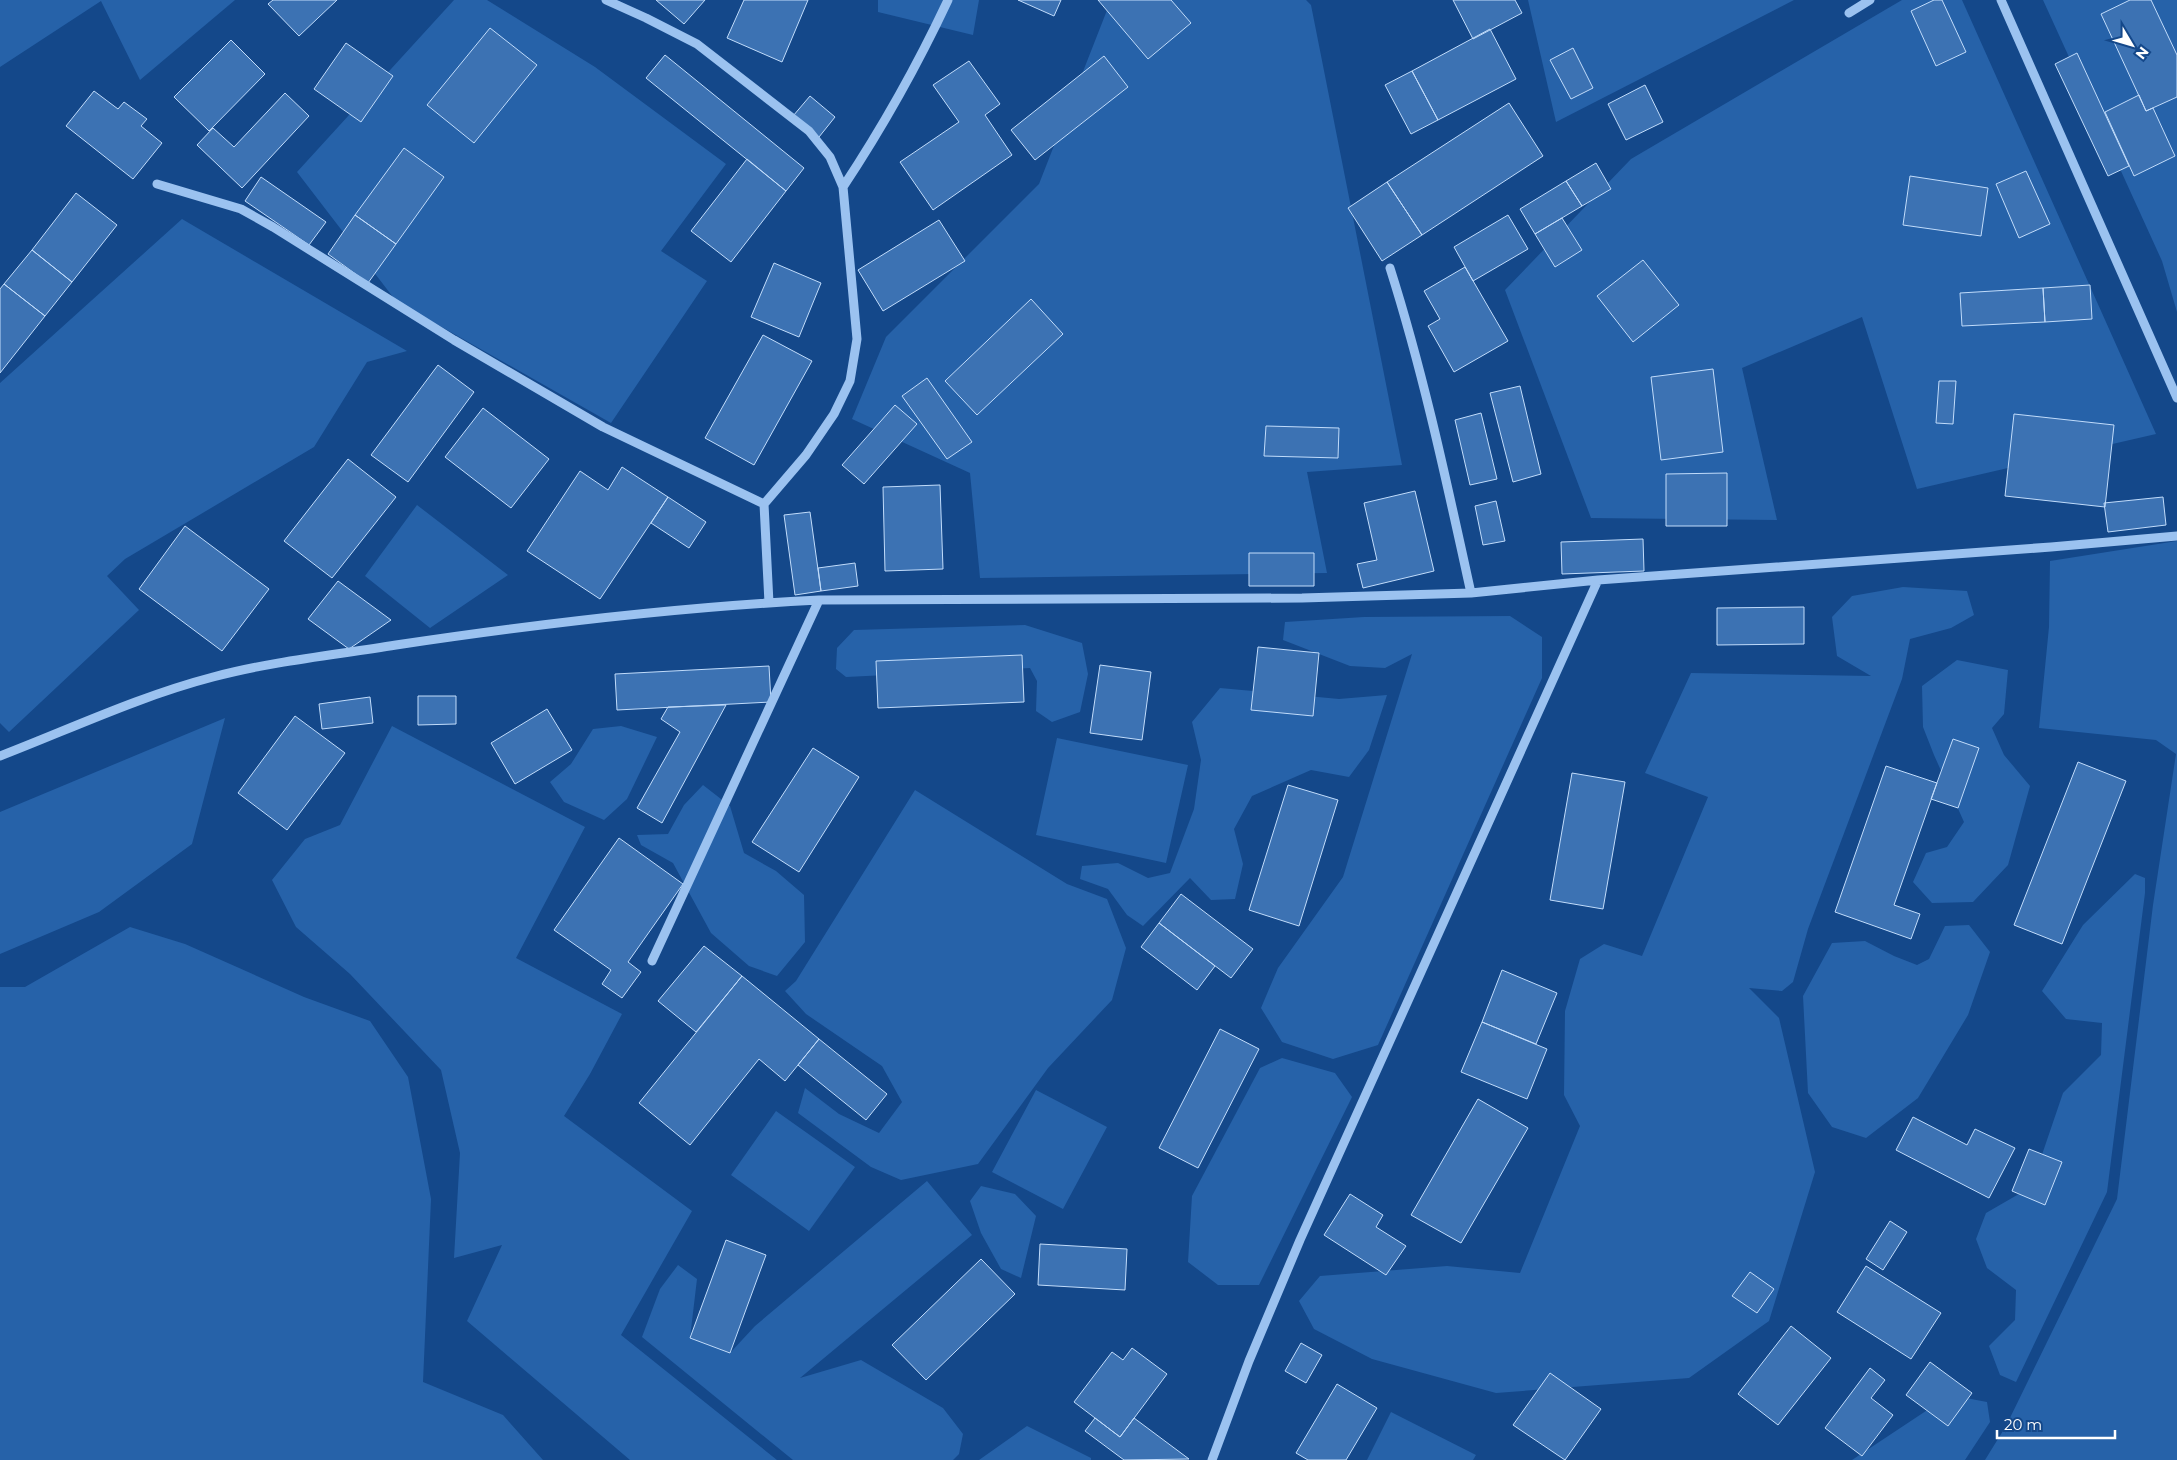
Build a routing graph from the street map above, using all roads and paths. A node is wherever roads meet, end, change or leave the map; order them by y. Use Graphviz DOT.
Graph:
graph roads {
  1 [pos="606,0"];
  2 [pos="948,0"];
  3 [pos="1870,0"];
  4 [pos="2001,0"];
  5 [pos="1849,13"];
  6 [pos="157,184"];
  7 [pos="843,187"];
  8 [pos="1390,268"];
  9 [pos="2177,398"];
  10 [pos="764,504"];
  11 [pos="2177,536"];
  12 [pos="1598,580"];
  13 [pos="1471,593"];
  14 [pos="819,600"];
  15 [pos="769,603"];
  16 [pos="0,756"];
  17 [pos="652,961"];
  18 [pos="1212,1460"];
  1 -- 7 [label="street"];
  2 -- 7 [label="street"];
  3 -- 5 [label="street"];
  4 -- 9 [label="street"];
  6 -- 10 [label="street"];
  7 -- 10 [label="street"];
  8 -- 13 [label="street"];
  10 -- 15 [label="street"];
  11 -- 12 [label="street"];
  12 -- 13 [label="street"];
  12 -- 18 [label="street"];
  13 -- 14 [label="street"];
  14 -- 15 [label="street"];
  14 -- 17 [label="street"];
  15 -- 16 [label="street"];
}
